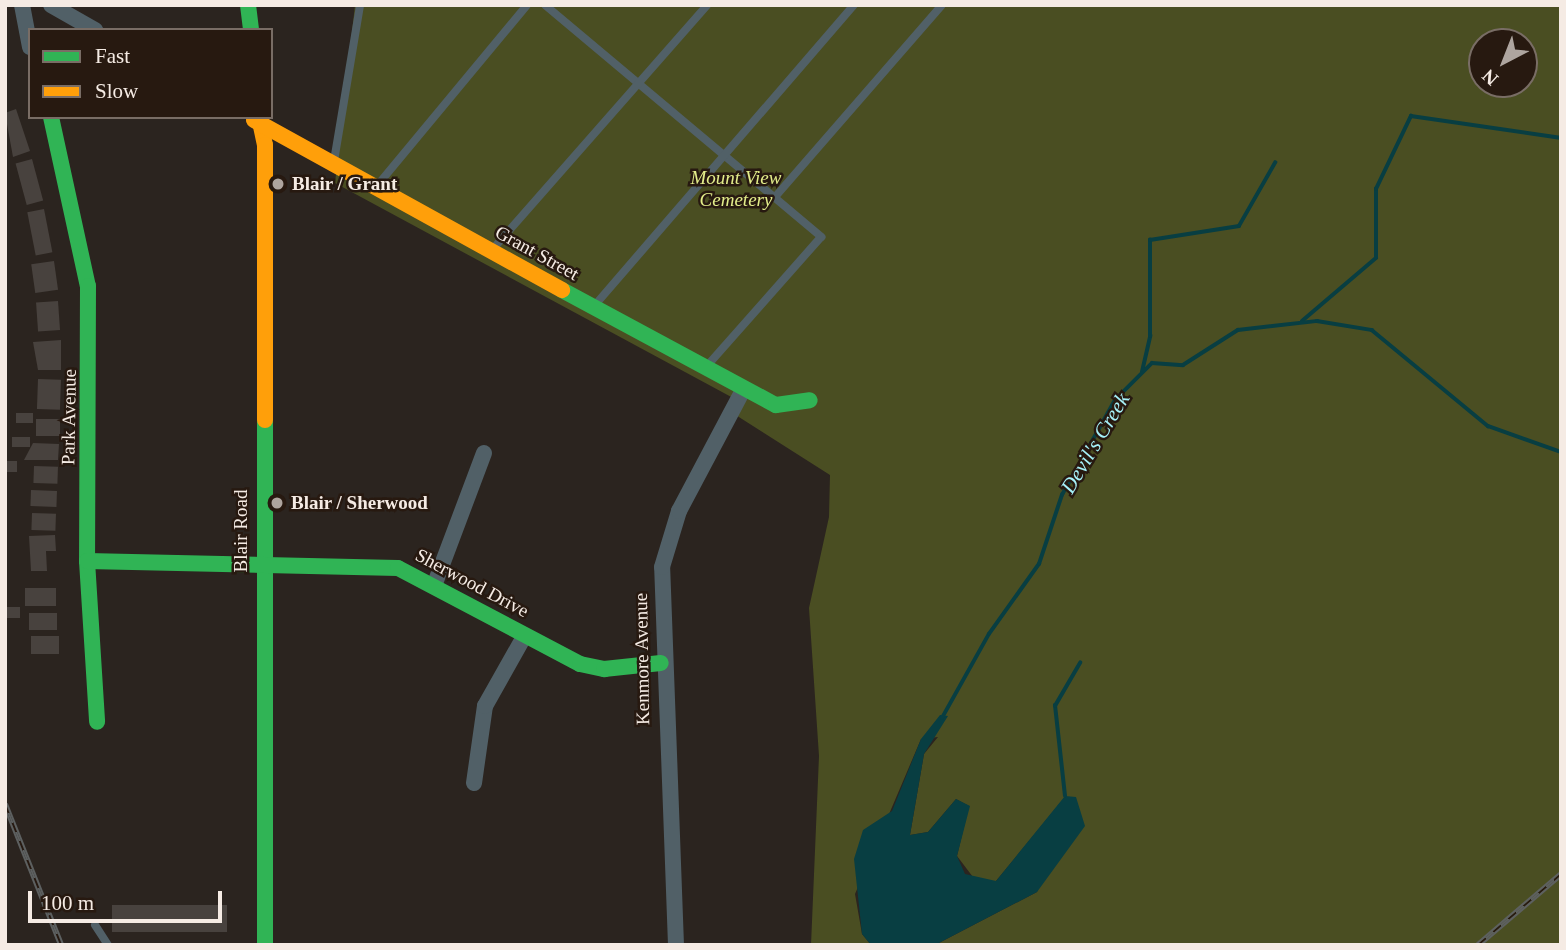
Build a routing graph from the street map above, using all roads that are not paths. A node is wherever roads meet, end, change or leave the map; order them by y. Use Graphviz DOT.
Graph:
graph roads {
  1 [pos="22,5"];
  2 [pos="51,5"];
  3 [pos="248,5"];
  4 [pos="360,5"];
  5 [pos="527,5"];
  6 [pos="545,5"];
  7 [pos="707,5"];
  8 [pos="854,5"];
  9 [pos="942,5"];
  10 [pos="91,28"];
  11 [pos="251,28"];
  12 [pos="28,36"];
  13 [pos="636,84"];
  14 [pos="51,119"];
  15 [pos="256,119"];
  16 [pos="726,157"];
  17 [pos="333,164"];
  18 [pos="376,187"];
  19 [pos="775,197"];
  20 [pos="491,251"];
  21 [pos="593,308"];
  22 [pos="704,369"];
  23 [pos="743,390"];
  24 [pos="810,400"];
  25 [pos="484,453"];
  26 [pos="87,561"];
  27 [pos="262,565"];
  28 [pos="434,586"];
  29 [pos="525,635"];
  30 [pos="661,663"];
  31 [pos="97,722"];
  32 [pos="474,783"];
  33 [pos="95,925"];
  34 [pos="108,945"];
  35 [pos="265,945"];
  36 [pos="676,945"];
  1 -- 12 [label="street"];
  2 -- 10 [label="street"];
  3 -- 11 [label="street"];
  4 -- 17 [label="lane"];
  5 -- 18 [label="lane"];
  6 -- 13 [label="lane"];
  7 -- 13 [label="lane"];
  8 -- 16 [label="lane"];
  9 -- 19 [label="lane"];
  13 -- 16 [label="lane"];
  13 -- 20 [label="lane"];
  14 -- 26 [label="street, Park Avenue"];
  15 -- 17 [label="street, Grant Street"];
  15 -- 27 [label="street, Blair Road"];
  16 -- 19 [label="lane"];
  16 -- 21 [label="lane"];
  17 -- 18 [label="street, Grant Street"];
  18 -- 20 [label="street, Grant Street"];
  19 -- 22 [label="lane"];
  20 -- 21 [label="street, Grant Street"];
  21 -- 22 [label="street, Grant Street"];
  22 -- 23 [label="street, Grant Street"];
  23 -- 24 [label="street, Grant Street"];
  23 -- 30 [label="street, Kenmore Avenue"];
  25 -- 28 [label="street"];
  26 -- 27 [label="street, Sherwood Drive"];
  26 -- 31 [label="street, Park Avenue"];
  27 -- 28 [label="street, Sherwood Drive"];
  27 -- 35 [label="street, Blair Road"];
  28 -- 29 [label="street, Sherwood Drive"];
  29 -- 30 [label="street, Sherwood Drive"];
  29 -- 32 [label="street"];
  30 -- 36 [label="street, Kenmore Avenue"];
  33 -- 34 [label="lane"];
}
